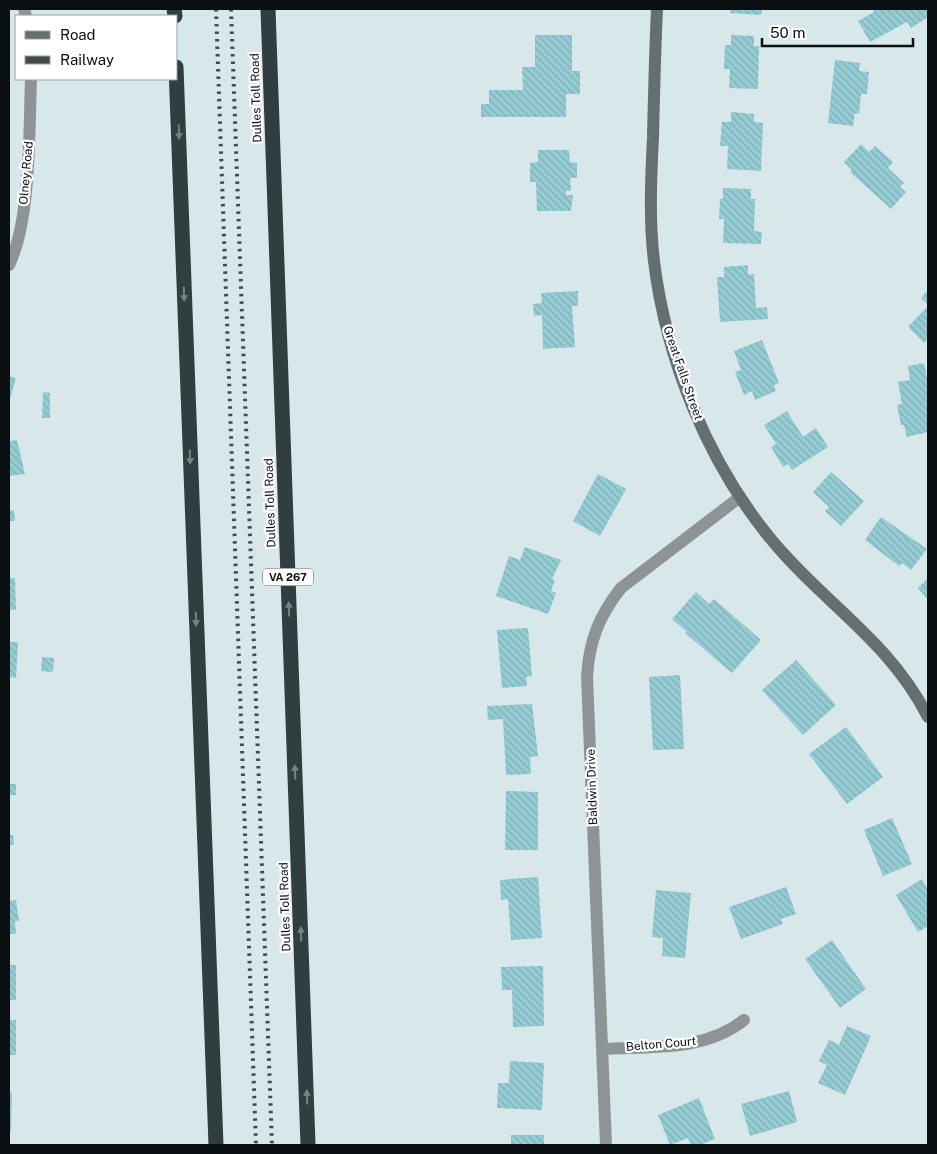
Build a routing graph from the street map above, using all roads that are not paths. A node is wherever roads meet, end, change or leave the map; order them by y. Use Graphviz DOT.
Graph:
graph roads {
  1 [pos="268,9"];
  2 [pos="657,9"];
  3 [pos="31,80"];
  4 [pos="176,80"];
  5 [pos="9,265"];
  6 [pos="740,496"];
  7 [pos="928,717"];
  8 [pos="744,1020"];
  9 [pos="602,1049"];
  10 [pos="216,1145"];
  11 [pos="308,1145"];
  12 [pos="606,1145"];
  11 -- 1 [label="highway, Dulles Toll Road / VA 267, one-way"];
  2 -- 6 [label="main road, Great Falls Street"];
  3 -- 5 [label="street, Olney Road"];
  4 -- 10 [label="highway, one-way"];
  6 -- 7 [label="main road, Great Falls Street"];
  6 -- 9 [label="street, Baldwin Drive"];
  8 -- 9 [label="street, Belton Court"];
  9 -- 12 [label="street, Baldwin Drive"];
}
